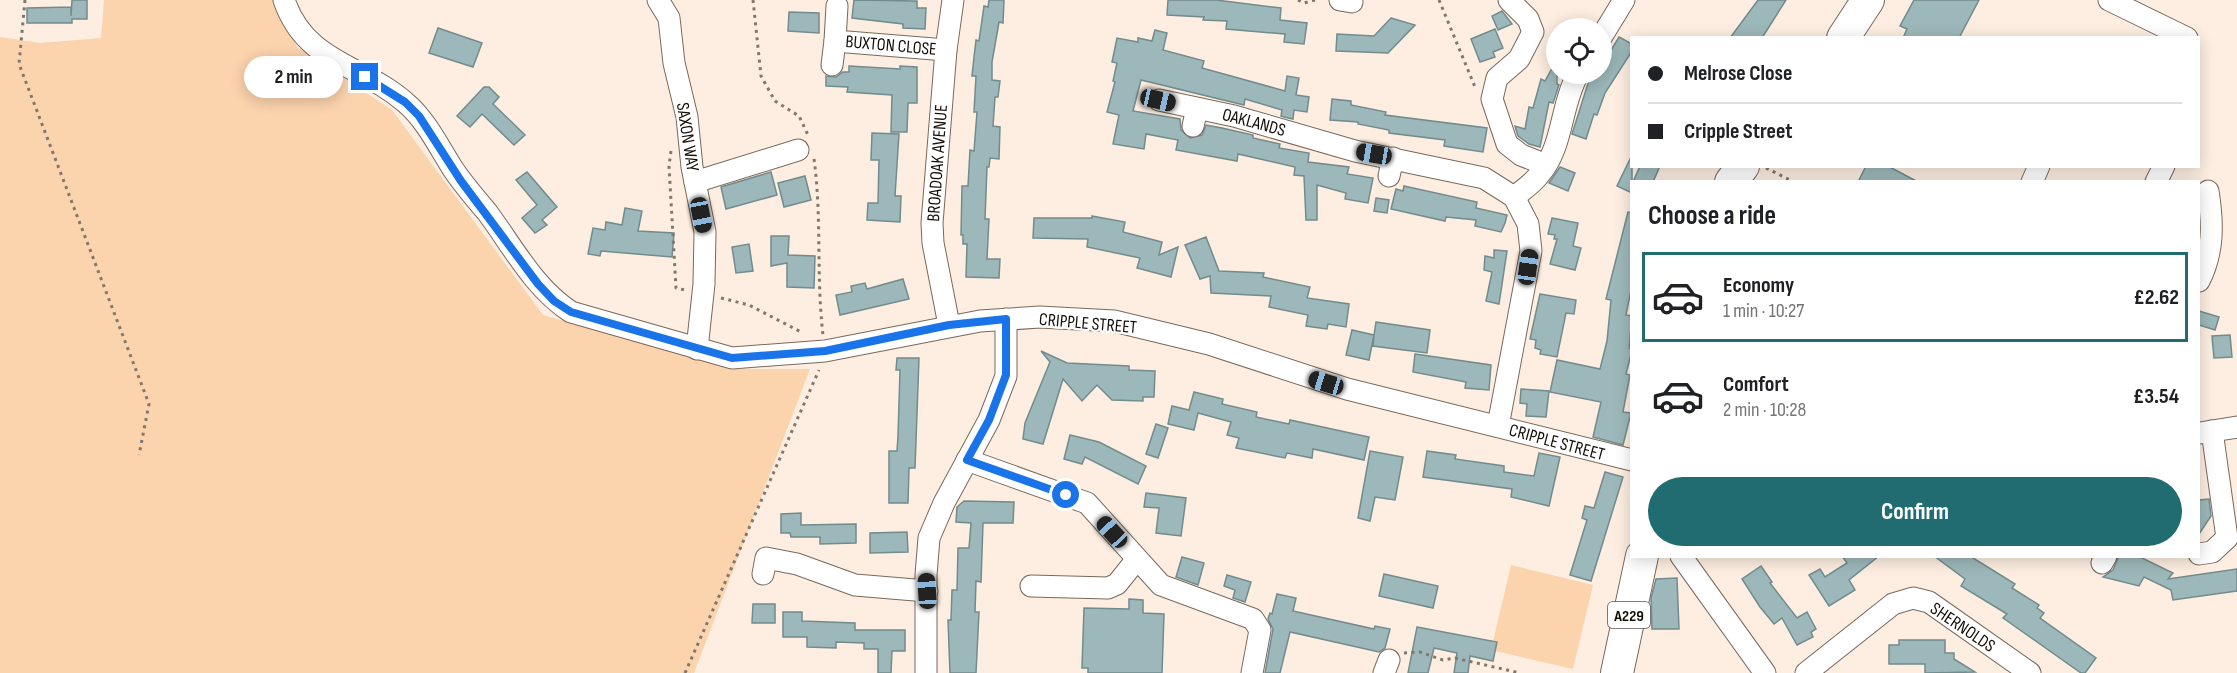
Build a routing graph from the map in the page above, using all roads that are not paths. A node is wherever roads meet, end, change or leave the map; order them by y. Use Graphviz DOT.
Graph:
graph roads {
  1 [pos="284,0"];
  2 [pos="658,0"];
  3 [pos="954,0"];
  4 [pos="1509,0"];
  5 [pos="1624,0"];
  6 [pos="1868,0"];
  7 [pos="2109,0"];
  8 [pos="837,6"];
  9 [pos="1613,28"];
  10 [pos="1844,36"];
  11 [pos="2184,36"];
  12 [pos="835,41"];
  13 [pos="946,50"];
  14 [pos="832,65"];
  15 [pos="1573,84"];
  16 [pos="1158,100"];
  17 [pos="808,150"];
  18 [pos="1546,165"];
  19 [pos="695,182"];
  20 [pos="2208,191"];
  21 [pos="1514,197"];
  22 [pos="2200,278"];
  23 [pos="1006,319"];
  24 [pos="949,325"];
  25 [pos="697,349"];
  26 [pos="1498,426"];
  27 [pos="2237,427"];
  28 [pos="2206,432"];
  29 [pos="1630,459"];
  30 [pos="967,460"];
  31 [pos="2232,539"];
  32 [pos="2200,554"];
  33 [pos="1642,558"];
  34 [pos="1682,558"];
  35 [pos="1137,559"];
  36 [pos="765,566"];
  37 [pos="1031,586"];
  38 [pos="927,591"];
  39 [pos="926,673"];
  40 [pos="1252,673"];
  41 [pos="1617,673"];
  42 [pos="1765,673"];
  43 [pos="1806,673"];
  44 [pos="2030,673"];
  1 -- 25 [label="street, CRIPPLE STREET"];
  2 -- 19 [label="street, SAXON WAY"];
  3 -- 13 [label="street, BROADOAK AVENUE"];
  4 -- 18 [label="street"];
  5 -- 9 [label="street"];
  6 -- 10 [label="highway"];
  7 -- 11 [label="street"];
  8 -- 12 [label="street, BUXTON CLOSE"];
  12 -- 13 [label="street, BUXTON CLOSE"];
  12 -- 14 [label="street"];
  13 -- 24 [label="street, BROADOAK AVENUE"];
  15 -- 18 [label="street"];
  16 -- 21 [label="street, OAKLANDS"];
  17 -- 19 [label="street"];
  18 -- 21 [label="street"];
  19 -- 25 [label="street, SAXON WAY"];
  20 -- 22 [label="street"];
  21 -- 26 [label="street"];
  23 -- 24 [label="street, CRIPPLE STREET"];
  23 -- 26 [label="street, CRIPPLE STREET"];
  23 -- 30 [label="street"];
  24 -- 25 [label="street, CRIPPLE STREET"];
  26 -- 29 [label="street, CRIPPLE STREET"];
  27 -- 28 [label="street"];
  28 -- 31 [label="street"];
  30 -- 35 [label="street"];
  30 -- 38 [label="street"];
  31 -- 32 [label="street"];
  33 -- 41 [label="highway, A229"];
  34 -- 42 [label="street"];
  35 -- 37 [label="street"];
  35 -- 40 [label="street"];
  36 -- 38 [label="street"];
  38 -- 39 [label="street"];
  43 -- 44 [label="street, SHERNOLDS"];
}
